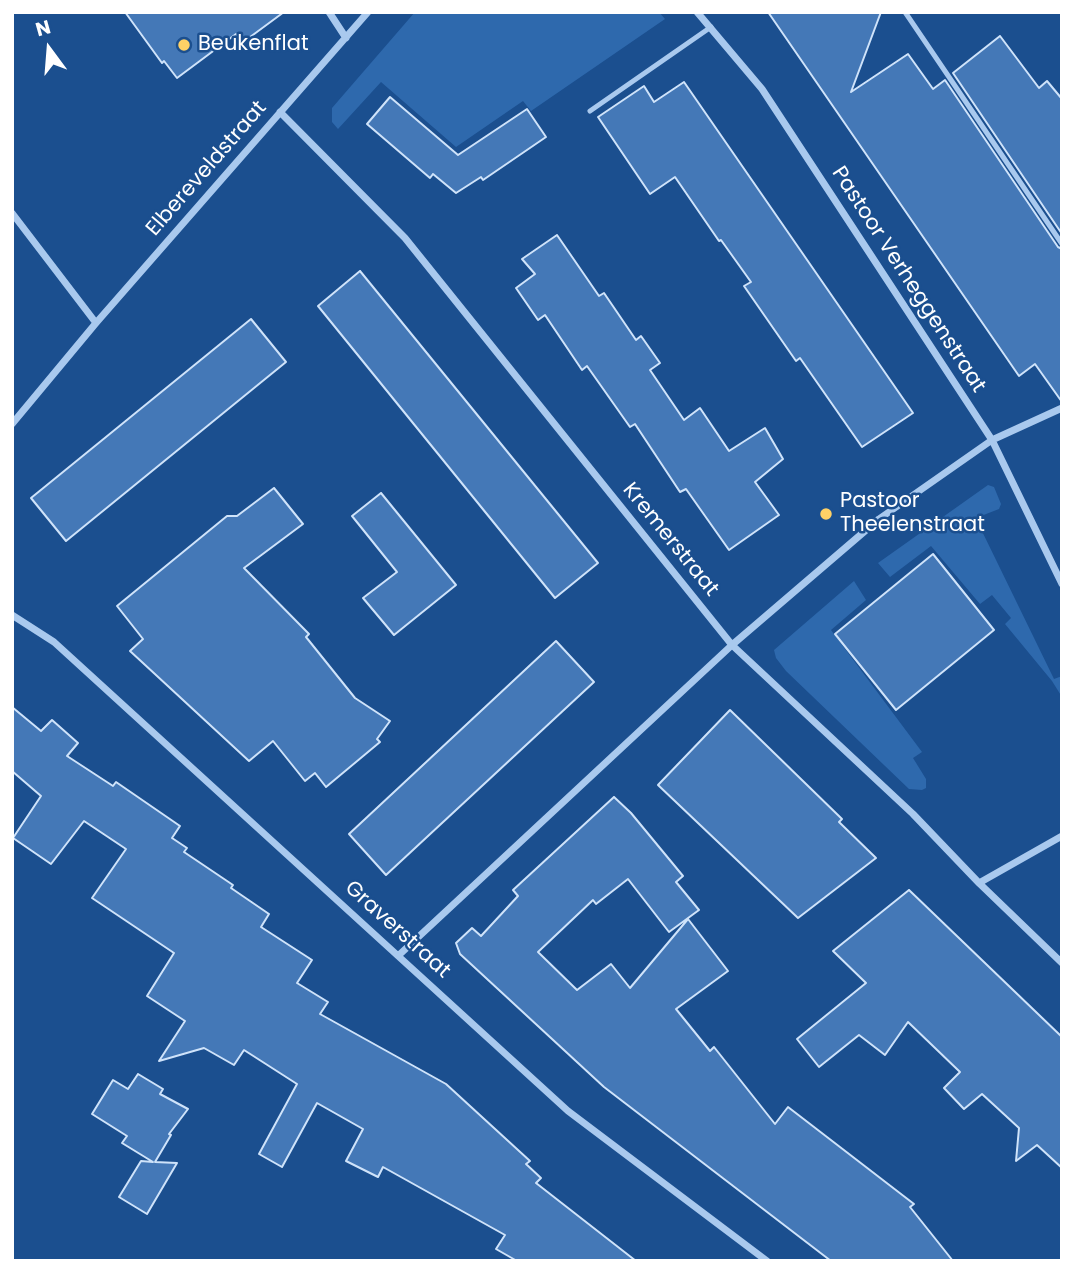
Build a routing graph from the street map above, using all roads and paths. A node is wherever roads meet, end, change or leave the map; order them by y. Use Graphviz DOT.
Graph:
graph roads {
  1 [pos="329,12"];
  2 [pos="368,12"];
  3 [pos="697,12"];
  4 [pos="905,12"];
  5 [pos="710,27"];
  6 [pos="346,38"];
  7 [pos="590,111"];
  8 [pos="280,112"];
  9 [pos="12,213"];
  10 [pos="1062,244"];
  11 [pos="96,323"];
  12 [pos="1062,408"];
  13 [pos="12,424"];
  14 [pos="992,440"];
  15 [pos="1062,584"];
  16 [pos="12,615"];
  17 [pos="732,645"];
  18 [pos="1062,836"];
  19 [pos="979,883"];
  20 [pos="399,955"];
  21 [pos="1062,964"];
  22 [pos="767,1261"];
  1 -- 6 [label="street"];
  2 -- 6 [label="street, Elbereveldstraat"];
  3 -- 5 [label="street, Pastoor Verheggenstraat"];
  4 -- 10 [label="lane"];
  5 -- 7 [label="lane"];
  5 -- 14 [label="street, Pastoor Verheggenstraat"];
  6 -- 8 [label="street, Elbereveldstraat"];
  8 -- 11 [label="street, Elbereveldstraat"];
  8 -- 17 [label="street, Kremerstraat"];
  9 -- 11 [label="street"];
  11 -- 13 [label="street, Elbereveldstraat"];
  12 -- 14 [label="street"];
  14 -- 15 [label="street, Pastoor Verheggenstraat"];
  14 -- 17 [label="street"];
  16 -- 20 [label="street, Graverstraat"];
  17 -- 19 [label="street, Kremerstraat"];
  17 -- 20 [label="street"];
  18 -- 19 [label="street"];
  19 -- 21 [label="street, Kremerstraat"];
  20 -- 22 [label="street, Graverstraat"];
}
